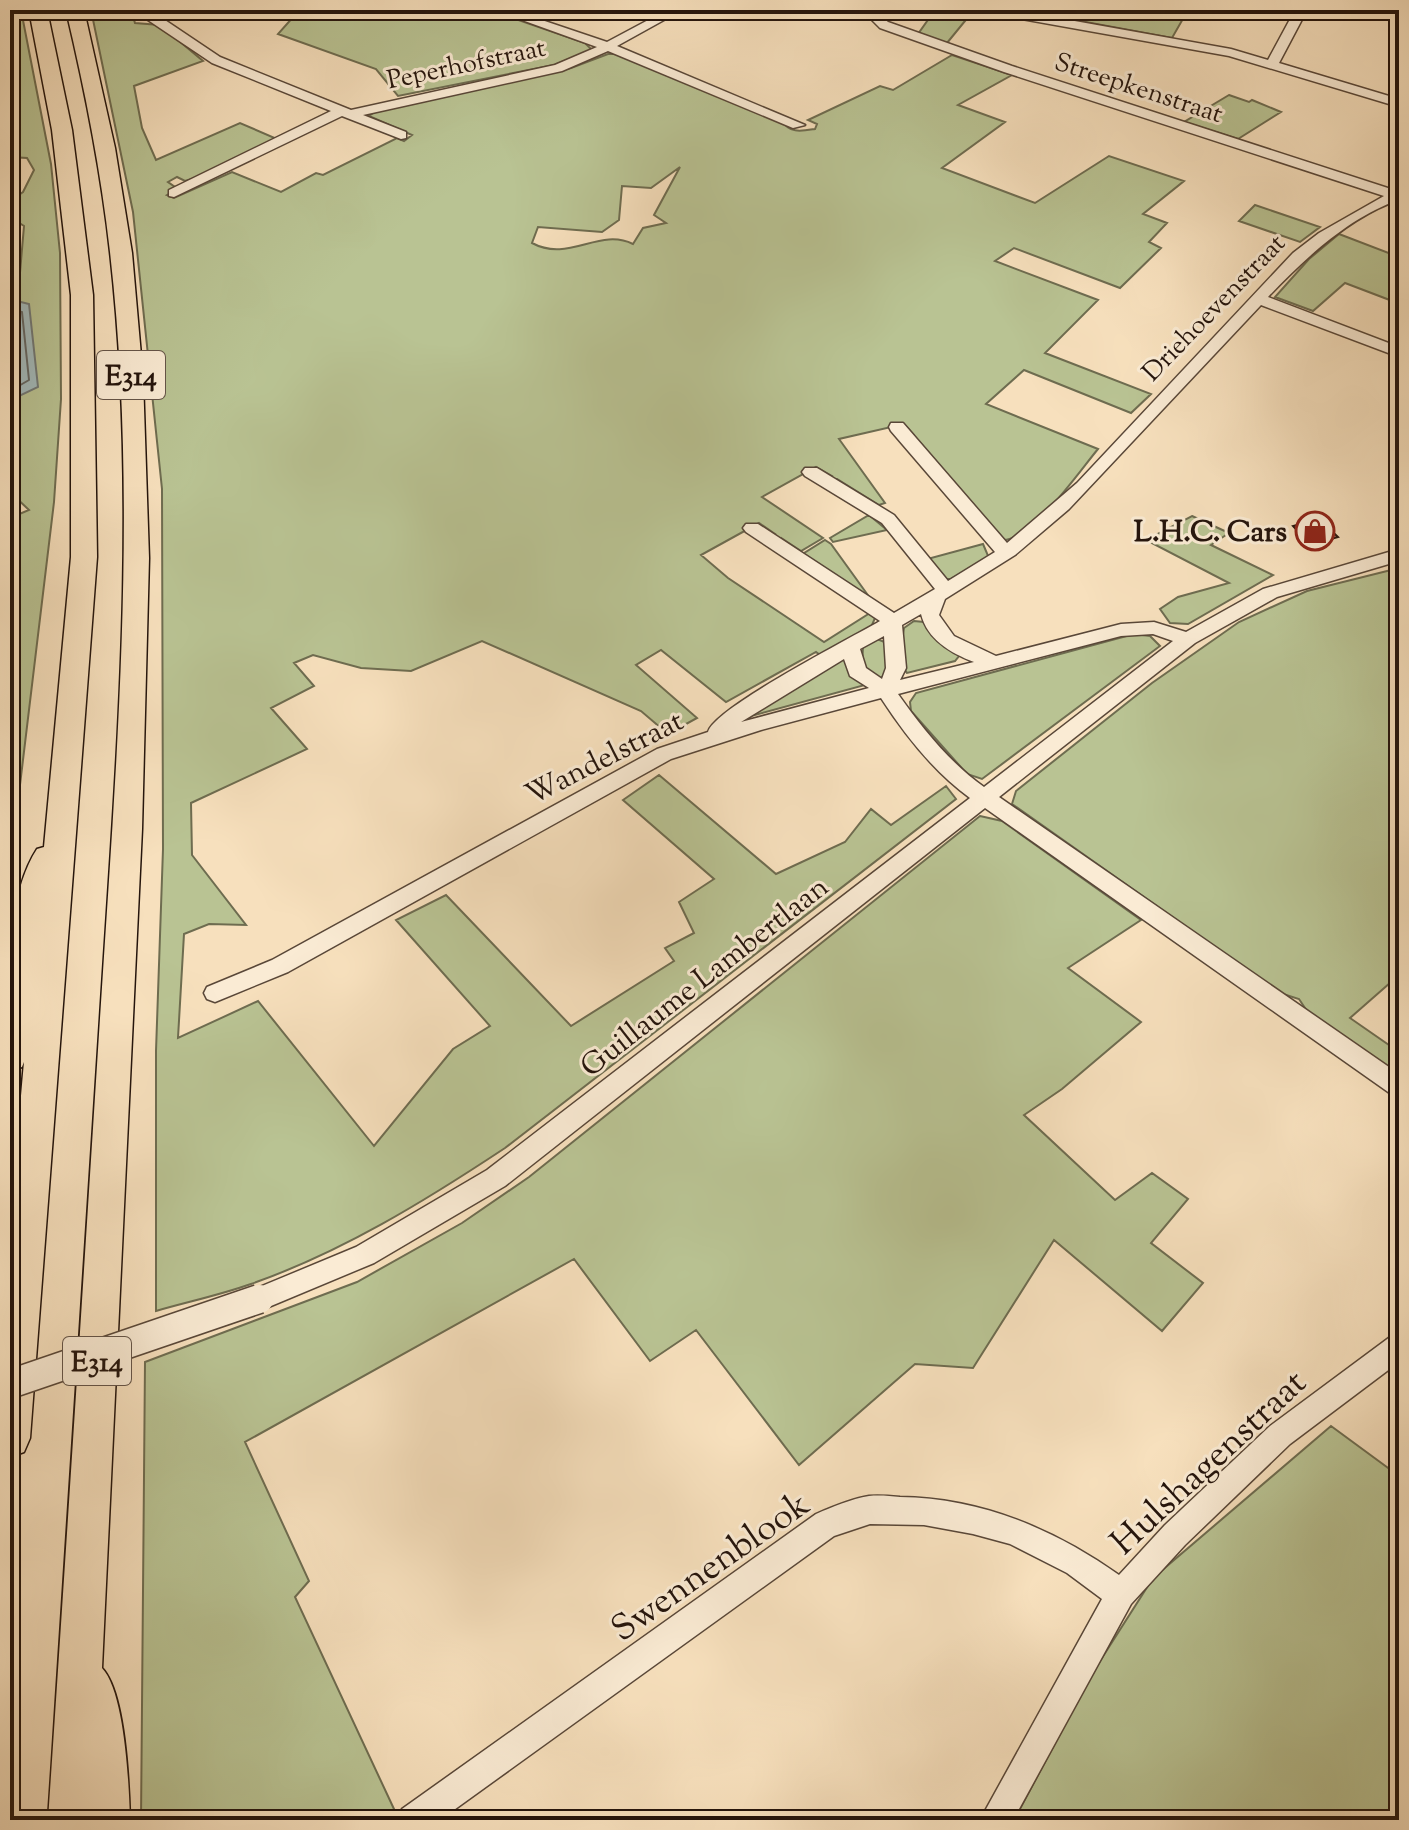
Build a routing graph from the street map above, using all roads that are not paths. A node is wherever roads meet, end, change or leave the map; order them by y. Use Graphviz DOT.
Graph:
graph roads {
  1 [pos="38,10"];
  2 [pos="75,10"];
  3 [pos="500,10"];
  4 [pos="676,10"];
  5 [pos="878,10"];
  6 [pos="993,10"];
  7 [pos="1301,10"];
  8 [pos="146,13"];
  9 [pos="608,47"];
  10 [pos="1271,65"];
  11 [pos="1399,103"];
  12 [pos="346,113"];
  13 [pos="798,125"];
  14 [pos="401,135"];
  15 [pos="177,187"];
  16 [pos="1398,194"];
  17 [pos="1257,298"];
  18 [pos="1399,352"];
  19 [pos="897,427"];
  20 [pos="811,472"];
  21 [pos="752,528"];
  22 [pos="1009,551"];
  23 [pos="1399,555"];
  24 [pos="941,594"];
  25 [pos="893,623"];
  26 [pos="1188,639"];
  27 [pos="850,647"];
  28 [pos="994,662"];
  29 [pos="886,691"];
  30 [pos="710,737"];
  31 [pos="982,798"];
  32 [pos="63,835"];
  33 [pos="215,993"];
  34 [pos="10,1057"];
  35 [pos="1399,1087"];
  36 [pos="1399,1346"];
  37 [pos="10,1384"];
  38 [pos="10,1438"];
  39 [pos="1121,1594"];
  40 [pos="81,1651"];
  41 [pos="71,1820"];
  42 [pos="107,1820"];
  43 [pos="413,1820"];
  44 [pos="996,1820"];
  1 -- 32 [label="highway, E314"];
  2 -- 40 [label="highway, E314"];
  3 -- 9 [label="street"];
  4 -- 9 [label="street, Peperhofstraat"];
  5 -- 16 [label="street, Streepkenstraat"];
  6 -- 10 [label="street"];
  7 -- 10 [label="street"];
  8 -- 12 [label="street"];
  9 -- 12 [label="street, Peperhofstraat"];
  9 -- 13 [label="street"];
  10 -- 11 [label="street"];
  12 -- 14 [label="street"];
  12 -- 15 [label="street, Peperhofstraat"];
  16 -- 17 [label="street, Driehoevenstraat"];
  17 -- 18 [label="street"];
  17 -- 22 [label="street, Driehoevenstraat"];
  19 -- 22 [label="street"];
  20 -- 24 [label="street"];
  21 -- 25 [label="street"];
  22 -- 24 [label="street, Driehoevenstraat"];
  23 -- 26 [label="street, Guillaume Lambertlaan"];
  24 -- 25 [label="street, Driehoevenstraat"];
  24 -- 28 [label="street"];
  25 -- 27 [label="street, Driehoevenstraat"];
  25 -- 29 [label="street"];
  26 -- 28 [label="street, Wandelstraat"];
  26 -- 31 [label="street, Guillaume Lambertlaan"];
  27 -- 29 [label="street"];
  27 -- 30 [label="street, Driehoevenstraat"];
  28 -- 29 [label="street, Wandelstraat"];
  29 -- 30 [label="street, Wandelstraat"];
  29 -- 31 [label="street"];
  30 -- 33 [label="street, Wandelstraat"];
  31 -- 35 [label="street"];
  31 -- 37 [label="street, Guillaume Lambertlaan, bridge"];
  32 -- 34 [label="highway"];
  32 -- 38 [label="highway, E314"];
  36 -- 39 [label="street, Hulshagenstraat"];
  39 -- 43 [label="street, Swennenblook"];
  39 -- 44 [label="street, Hulshagenstraat"];
  40 -- 41 [label="highway, E314"];
  40 -- 42 [label="highway"];
}
